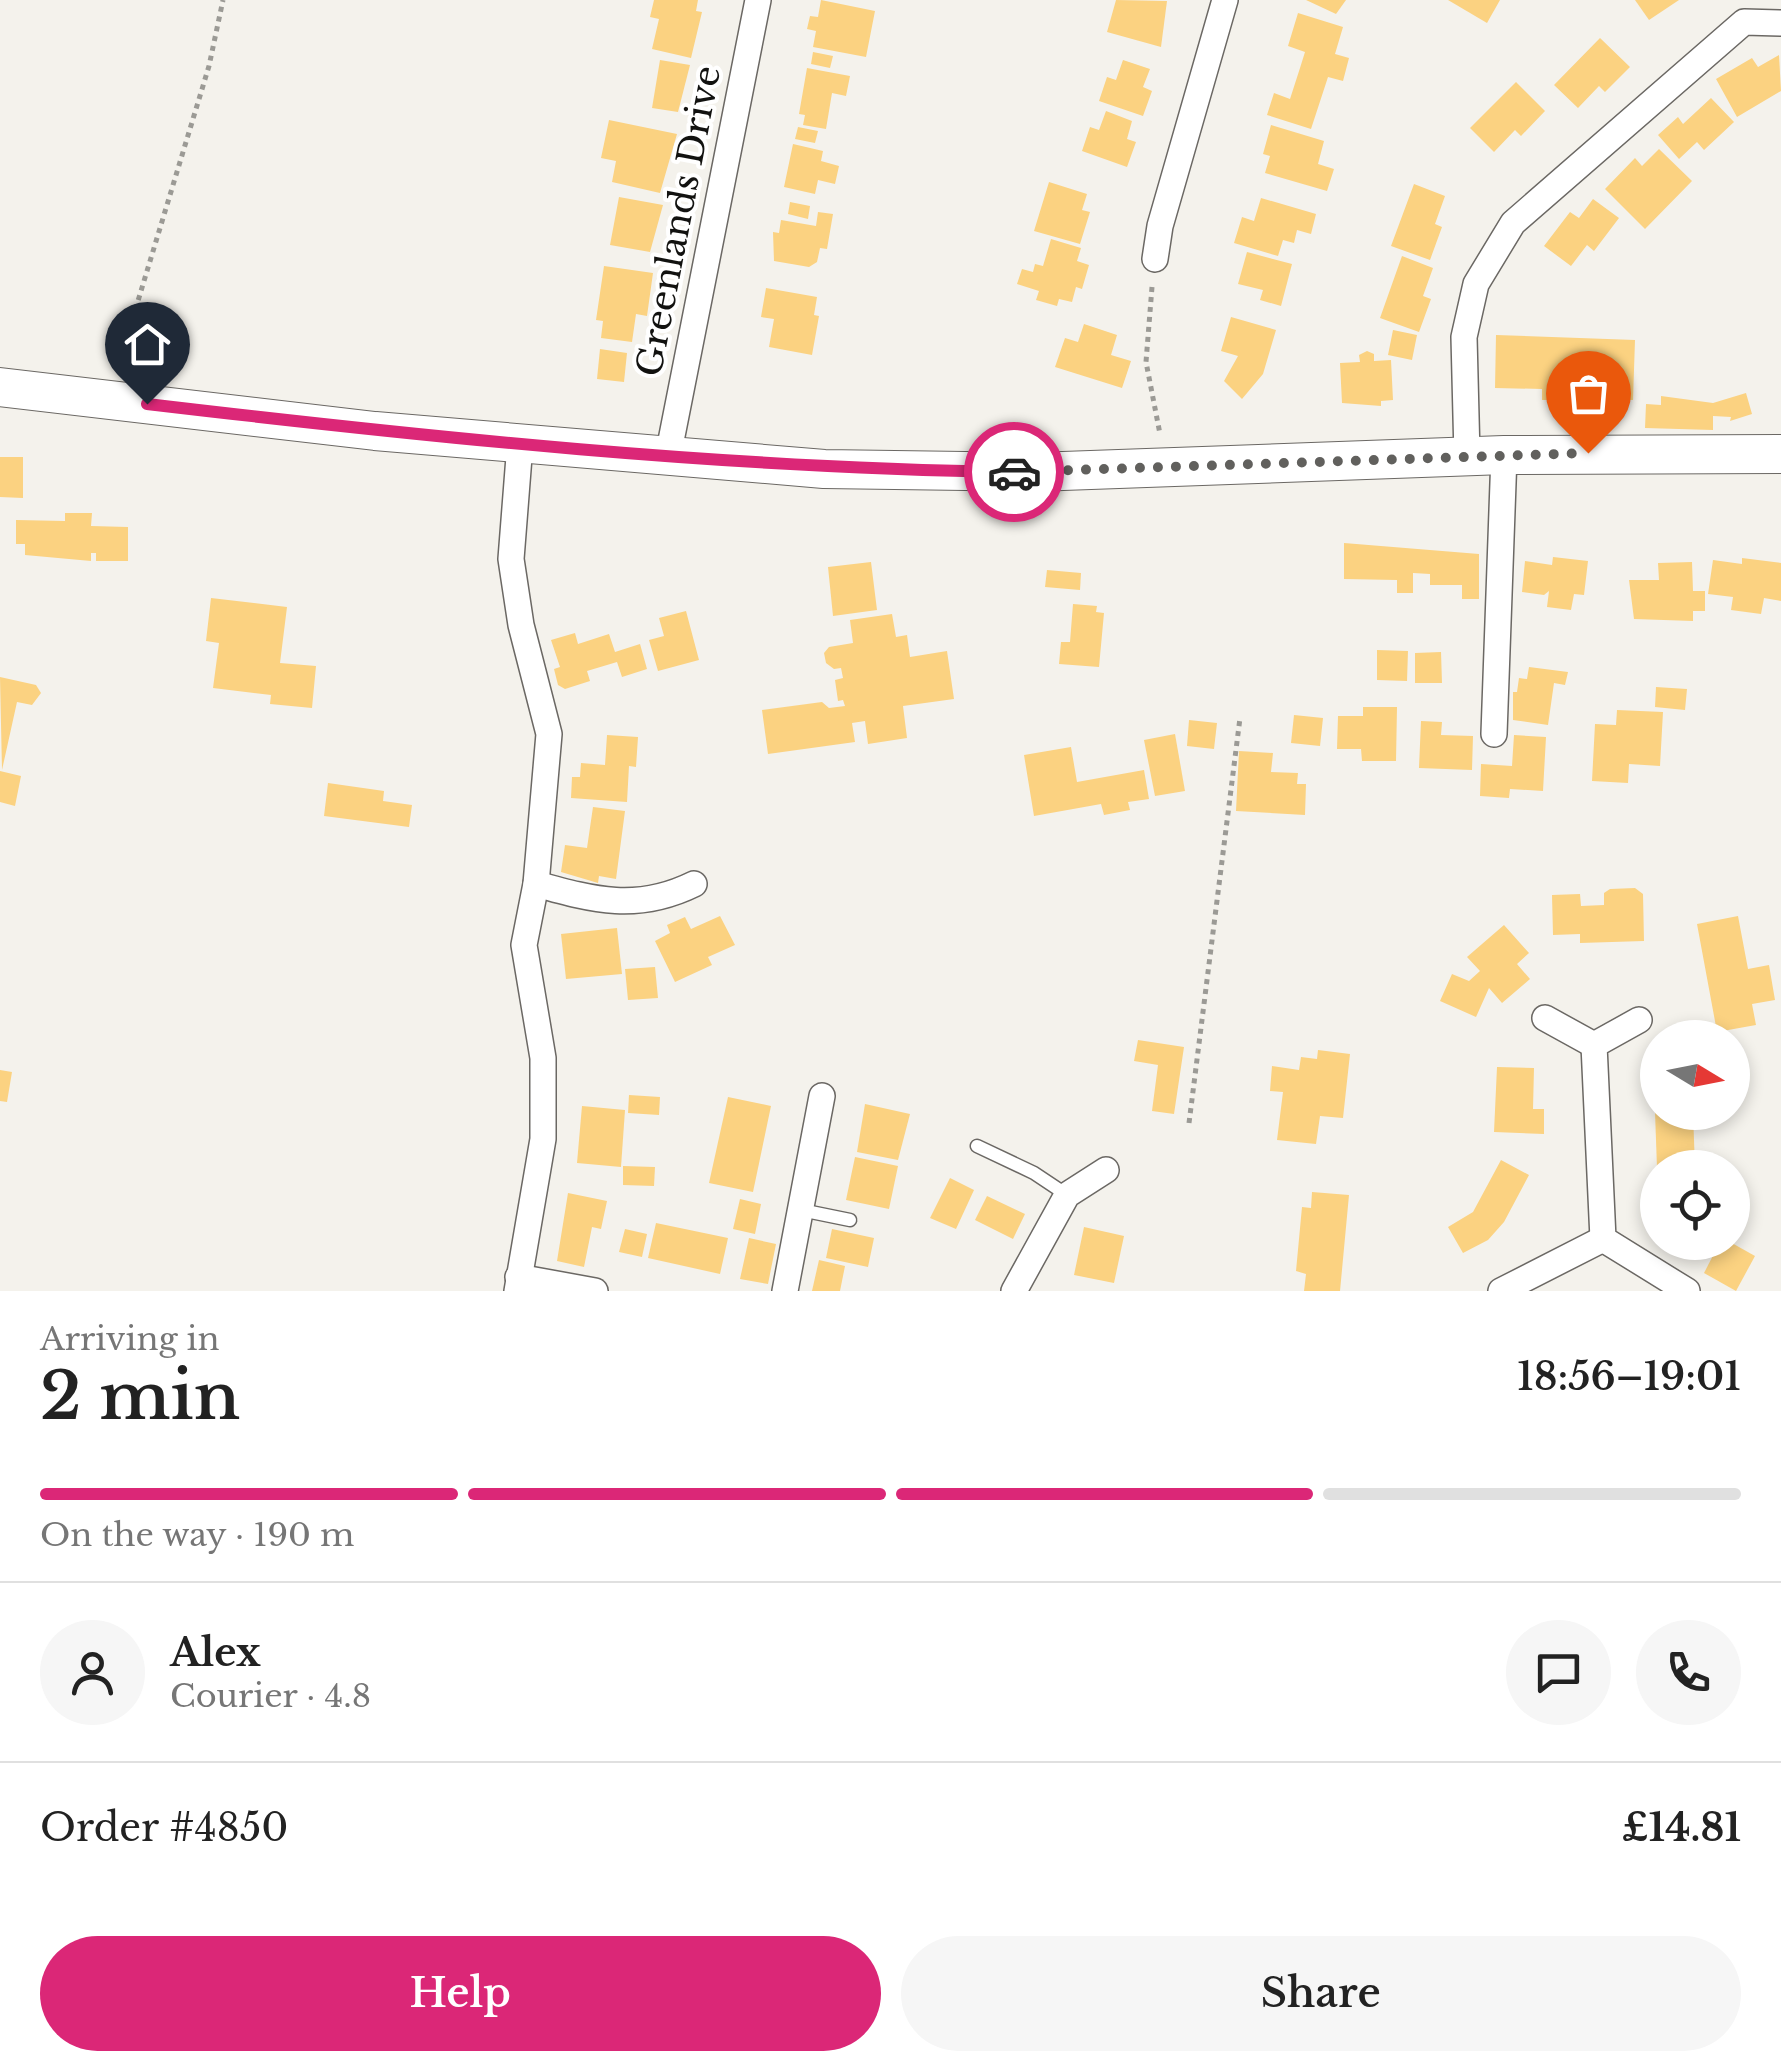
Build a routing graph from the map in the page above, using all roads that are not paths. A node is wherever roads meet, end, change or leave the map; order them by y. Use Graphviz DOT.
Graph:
graph roads {
  1 [pos="758,0"];
  2 [pos="1226,0"];
  3 [pos="1781,22"];
  4 [pos="1155,259"];
  5 [pos="0,387"];
  6 [pos="520,444"];
  7 [pos="1781,454"];
  8 [pos="668,456"];
  9 [pos="1486,456"];
  10 [pos="1494,734"];
  11 [pos="536,884"];
  12 [pos="694,884"];
  13 [pos="1545,1018"];
  14 [pos="1639,1020"];
  15 [pos="1594,1045"];
  16 [pos="822,1096"];
  17 [pos="977,1146"];
  18 [pos="1106,1170"];
  19 [pos="1066,1195"];
  20 [pos="801,1210"];
  21 [pos="850,1220"];
  22 [pos="1604,1238"];
  23 [pos="518,1284"];
  24 [pos="595,1291"];
  25 [pos="786,1291"];
  26 [pos="1014,1291"];
  27 [pos="1502,1291"];
  28 [pos="1687,1291"];
  1 -- 8 [label="street, Greenlands Drive"];
  2 -- 4 [label="street"];
  3 -- 9 [label="street"];
  5 -- 6 [label="street"];
  6 -- 8 [label="street"];
  6 -- 11 [label="street"];
  7 -- 9 [label="street"];
  8 -- 9 [label="street"];
  9 -- 10 [label="street"];
  11 -- 12 [label="street"];
  11 -- 23 [label="street"];
  13 -- 15 [label="street"];
  14 -- 15 [label="street"];
  15 -- 22 [label="street"];
  16 -- 20 [label="street"];
  17 -- 19 [label="lane"];
  18 -- 19 [label="street"];
  19 -- 26 [label="street"];
  20 -- 21 [label="lane"];
  20 -- 25 [label="street"];
  22 -- 27 [label="street"];
  22 -- 28 [label="street"];
  23 -- 24 [label="street"];
}
